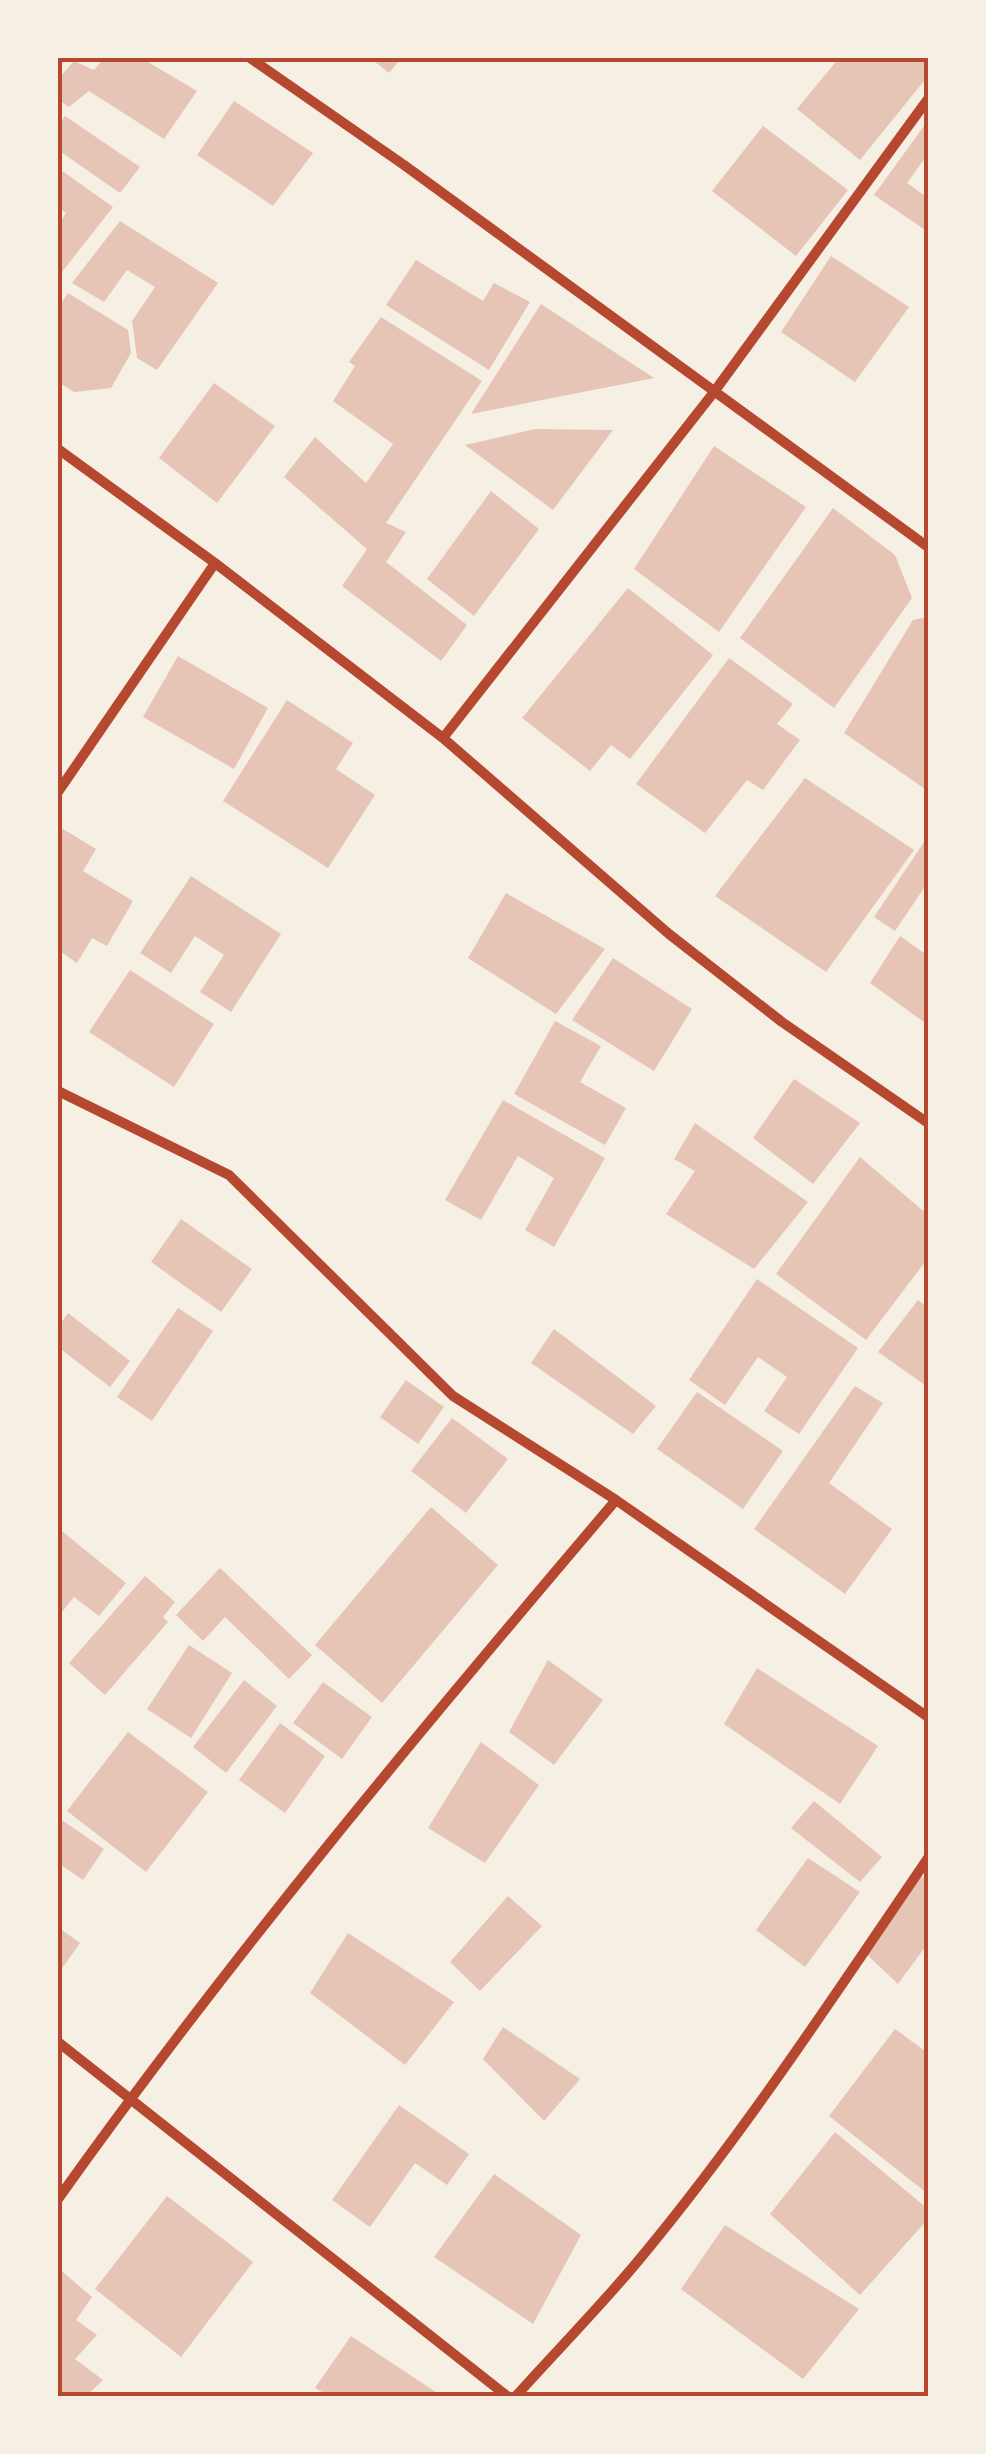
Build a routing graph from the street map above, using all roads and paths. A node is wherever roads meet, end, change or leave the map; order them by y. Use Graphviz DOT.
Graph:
graph roads {
  1 [pos="250,58"];
  2 [pos="928,99"];
  3 [pos="714,392"];
  4 [pos="58,449"];
  5 [pos="928,548"];
  6 [pos="216,563"];
  7 [pos="444,738"];
  8 [pos="58,792"];
  9 [pos="58,1091"];
  10 [pos="928,1123"];
  11 [pos="616,1500"];
  12 [pos="928,1716"];
  13 [pos="928,1858"];
  14 [pos="58,2042"];
  15 [pos="130,2098"];
  16 [pos="58,2199"];
  17 [pos="507,2396"];
  18 [pos="516,2396"];
  1 -- 3 [label="street"];
  2 -- 3 [label="street"];
  3 -- 5 [label="street"];
  3 -- 7 [label="street"];
  4 -- 6 [label="street"];
  6 -- 7 [label="street"];
  6 -- 8 [label="street"];
  7 -- 10 [label="street"];
  9 -- 11 [label="street"];
  11 -- 12 [label="street"];
  11 -- 15 [label="street"];
  13 -- 18 [label="street"];
  14 -- 15 [label="street"];
  15 -- 16 [label="street"];
  15 -- 17 [label="street"];
}
